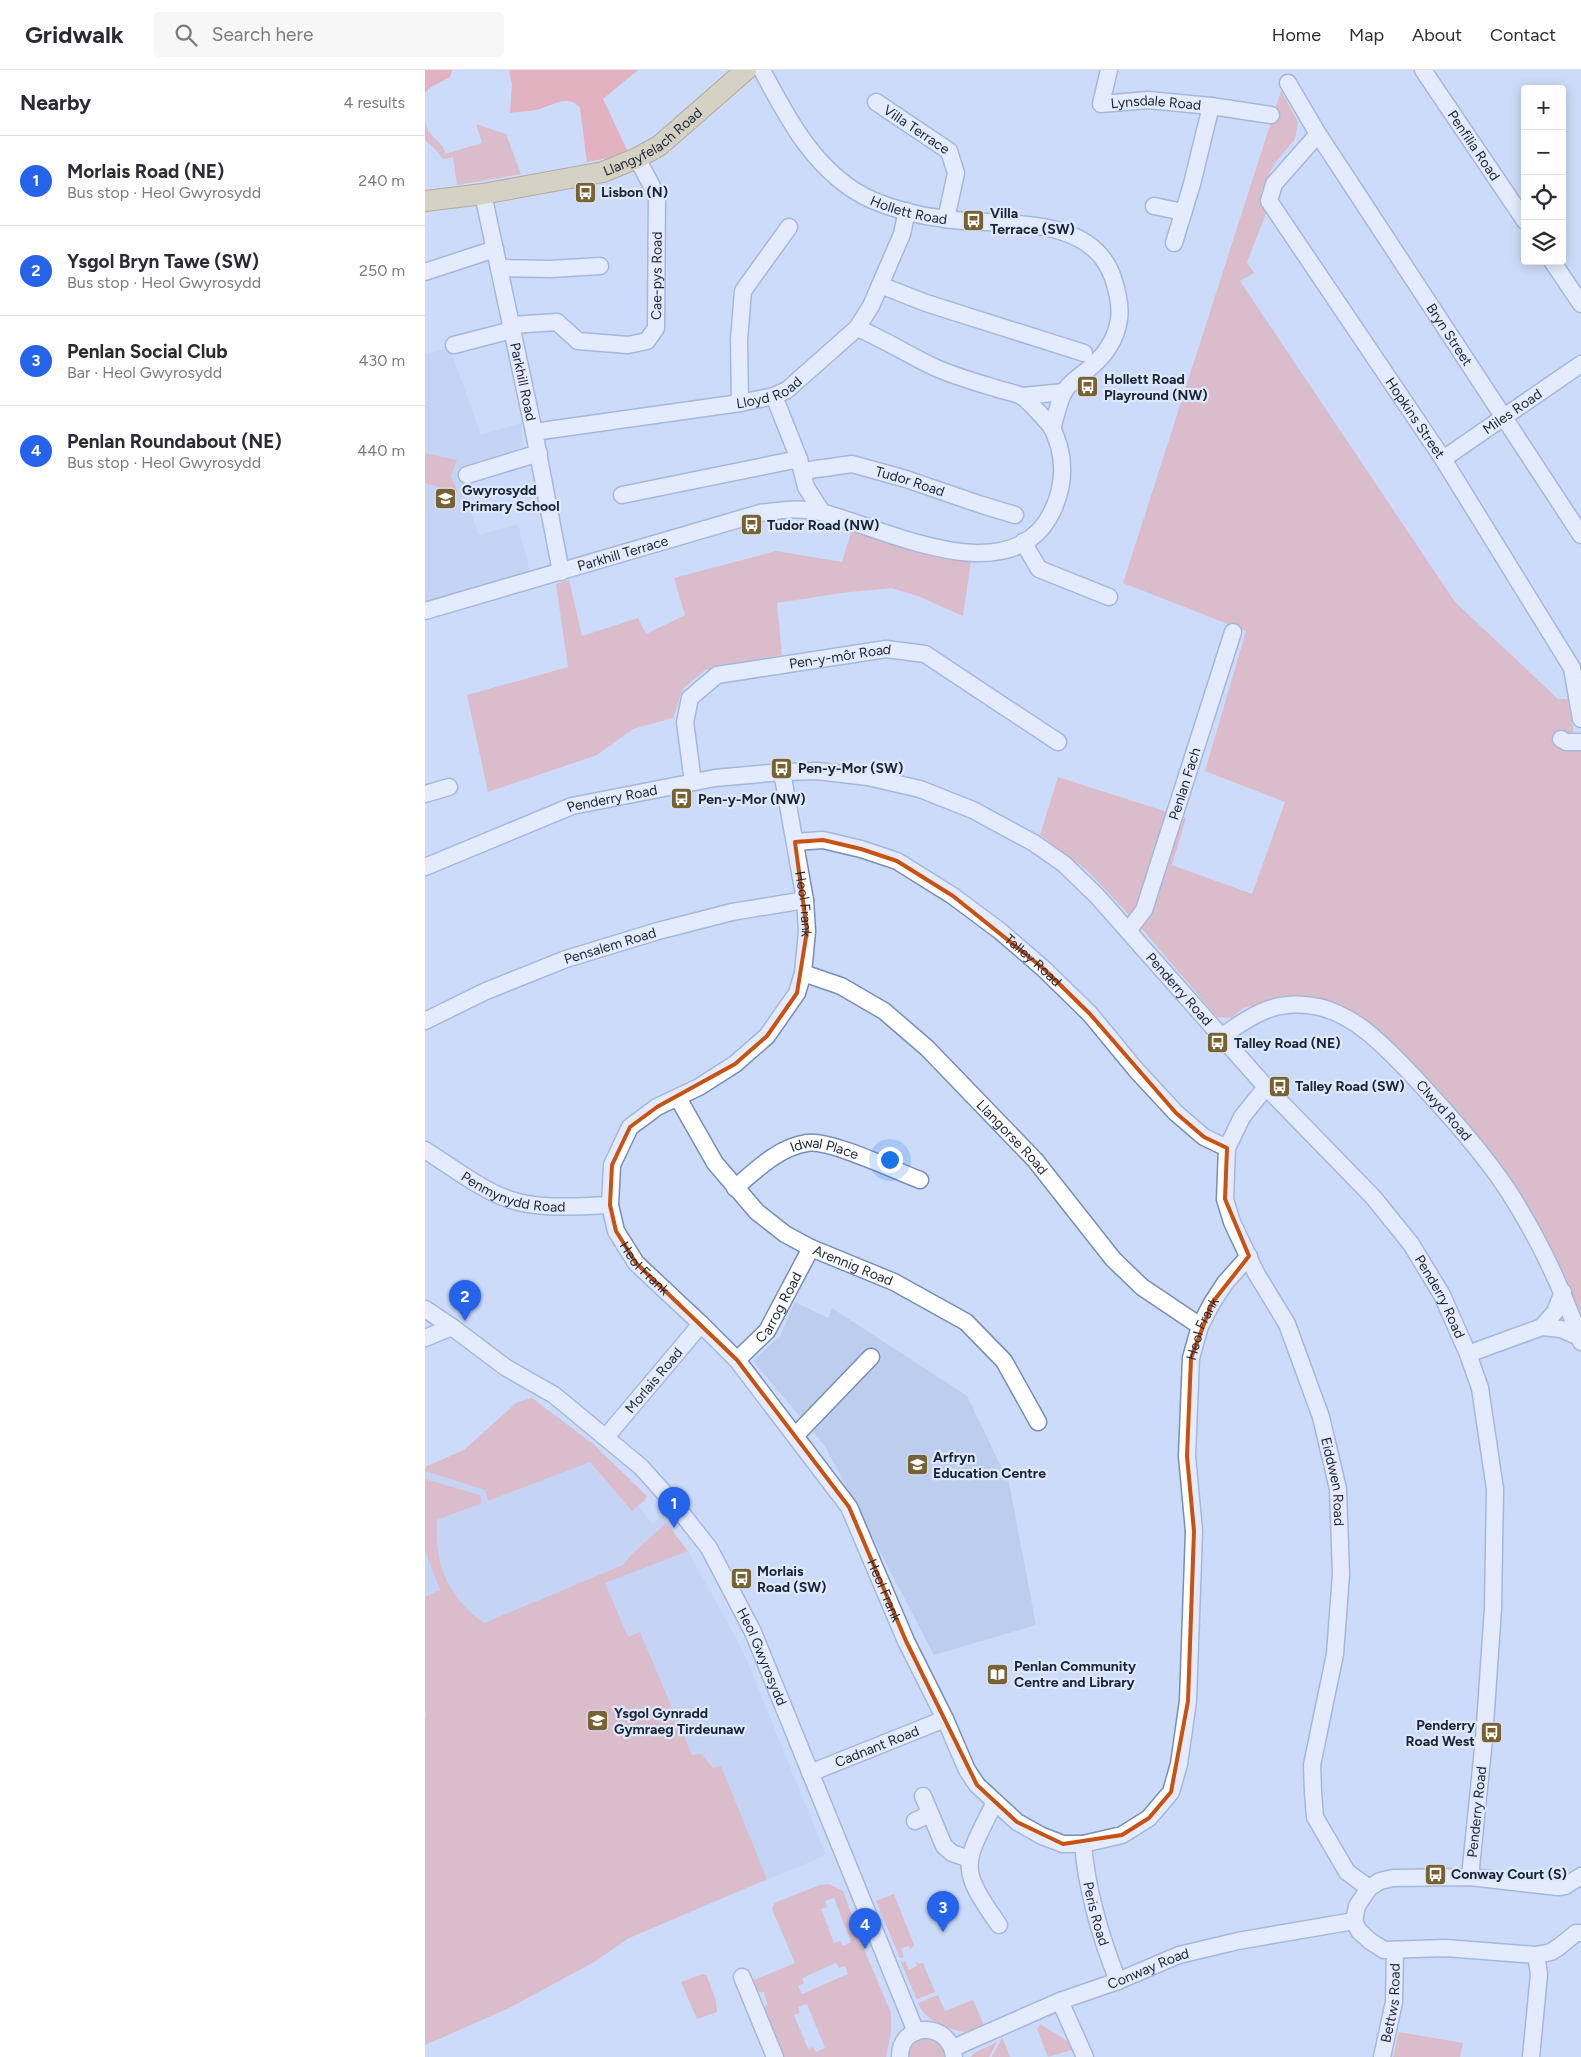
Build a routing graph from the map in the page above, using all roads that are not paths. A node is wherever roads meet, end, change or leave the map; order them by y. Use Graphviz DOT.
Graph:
graph roads {
  1 [pos="746,70"];
  2 [pos="762,70"];
  3 [pos="1109,70"];
  4 [pos="1423,70"];
  5 [pos="1288,83"];
  6 [pos="876,102"];
  7 [pos="1211,106"];
  8 [pos="1271,115"];
  9 [pos="1318,134"];
  10 [pos="637,158"];
  11 [pos="483,194"];
  12 [pos="425,201"];
  13 [pos="1154,206"];
  14 [pos="907,212"];
  15 [pos="1183,212"];
  16 [pos="946,219"];
  17 [pos="1524,220"];
  18 [pos="789,227"];
  19 [pos="1174,243"];
  20 [pos="495,249"];
  21 [pos="1555,265"];
  22 [pos="601,266"];
  23 [pos="499,268"];
  24 [pos="425,272"];
  25 [pos="880,284"];
  26 [pos="1581,304"];
  27 [pos="512,328"];
  28 [pos="857,328"];
  29 [pos="454,345"];
  30 [pos="1072,354"];
  31 [pos="1581,364"];
  32 [pos="1064,392"];
  33 [pos="774,396"];
  34 [pos="1022,396"];
  35 [pos="740,403"];
  36 [pos="1505,417"];
  37 [pos="1052,428"];
  38 [pos="534,432"];
  39 [pos="539,453"];
  40 [pos="1443,459"];
  41 [pos="803,472"];
  42 [pos="467,475"];
  43 [pos="622,495"];
  44 [pos="787,509"];
  45 [pos="822,512"];
  46 [pos="1015,515"];
  47 [pos="1581,535"];
  48 [pos="1023,542"];
  49 [pos="561,572"];
  50 [pos="1109,597"];
  51 [pos="425,611"];
  52 [pos="1233,632"];
  53 [pos="1581,720"];
  54 [pos="1561,738"];
  55 [pos="1058,742"];
  56 [pos="1581,742"];
  57 [pos="782,772"];
  58 [pos="693,782"];
  59 [pos="449,787"];
  60 [pos="425,794"];
  61 [pos="795,842"];
  62 [pos="425,867"];
  63 [pos="805,900"];
  64 [pos="1128,931"];
  65 [pos="803,973"];
  66 [pos="425,1021"];
  67 [pos="1221,1037"];
  68 [pos="1266,1087"];
  69 [pos="679,1098"];
  70 [pos="1227,1148"];
  71 [pos="425,1150"];
  72 [pos="920,1180"];
  73 [pos="735,1188"];
  74 [pos="610,1205"];
  75 [pos="811,1248"];
  76 [pos="1249,1256"];
  77 [pos="1563,1292"];
  78 [pos="425,1309"];
  79 [pos="701,1324"];
  80 [pos="1200,1326"];
  81 [pos="452,1327"];
  82 [pos="1542,1327"];
  83 [pos="425,1338"];
  84 [pos="1580,1339"];
  85 [pos="1468,1354"];
  86 [pos="871,1357"];
  87 [pos="737,1360"];
  88 [pos="1038,1422"];
  89 [pos="795,1436"];
  90 [pos="606,1437"];
  91 [pos="945,1719"];
  92 [pos="810,1773"];
  93 [pos="923,1796"];
  94 [pos="995,1802"];
  95 [pos="930,1814"];
  96 [pos="915,1821"];
  97 [pos="1083,1844"];
  98 [pos="969,1859"];
  99 [pos="1581,1876"];
  100 [pos="1470,1877"];
  101 [pos="1369,1888"];
  102 [pos="1355,1921"];
  103 [pos="999,1925"];
  104 [pos="1581,1933"];
  105 [pos="1395,1950"];
  106 [pos="1536,1955"];
  107 [pos="742,1978"];
  108 [pos="1117,1981"];
  109 [pos="1060,2001"];
  110 [pos="916,2032"];
  111 [pos="953,2053"];
  112 [pos="775,2057"];
  113 [pos="899,2057"];
  114 [pos="1085,2057"];
  115 [pos="1382,2057"];
  116 [pos="1531,2057"];
  1 -- 10 [label="main road, Llangyfelach Road"];
  2 -- 14 [label="street, Hollett Road"];
  3 -- 7 [label="street, Lynsdale Road"];
  4 -- 17 [label="street, Penfilia Road"];
  5 -- 9 [label="street, Bryn Street"];
  6 -- 16 [label="street, Villa Terrace"];
  7 -- 8 [label="street, Lynsdale Road"];
  7 -- 15 [label="street, Lynsdale Road"];
  9 -- 36 [label="street, Bryn Street"];
  9 -- 40 [label="street, Hopkins Street"];
  10 -- 11 [label="main road, Llangyfelach Road"];
  10 -- 27 [label="street, Cae-pys Road"];
  11 -- 12 [label="main road, Llangyfelach Road"];
  11 -- 20 [label="street, Parkhill Road"];
  13 -- 15 [label="street"];
  14 -- 16 [label="street, Hollett Road"];
  14 -- 25 [label="street, Lloyd Road"];
  15 -- 19 [label="street, Lynsdale Road"];
  16 -- 32 [label="street, Hollett Road"];
  18 -- 35 [label="street"];
  20 -- 23 [label="street, Parkhill Road"];
  20 -- 24 [label="street"];
  21 -- 26 [label="street"];
  22 -- 23 [label="street"];
  23 -- 27 [label="street, Parkhill Road"];
  25 -- 28 [label="street, Lloyd Road"];
  25 -- 30 [label="street"];
  27 -- 29 [label="street, Cae-pys Road"];
  27 -- 38 [label="street, Parkhill Road"];
  28 -- 33 [label="street, Lloyd Road"];
  28 -- 34 [label="street"];
  31 -- 36 [label="street, Miles Road"];
  32 -- 34 [label="street"];
  32 -- 37 [label="street, Hollett Road"];
  33 -- 35 [label="street, Lloyd Road"];
  33 -- 41 [label="street"];
  34 -- 37 [label="street"];
  35 -- 38 [label="street, Lloyd Road"];
  36 -- 40 [label="street, Miles Road"];
  36 -- 47 [label="street, Bryn Street"];
  37 -- 48 [label="street"];
  38 -- 39 [label="street, Parkhill Road"];
  39 -- 42 [label="street"];
  39 -- 49 [label="street, Parkhill Road"];
  40 -- 53 [label="street, Hopkins Street"];
  41 -- 43 [label="street, Tudor Road"];
  41 -- 44 [label="street"];
  41 -- 45 [label="street"];
  41 -- 46 [label="street, Tudor Road"];
  44 -- 45 [label="street, Parkhill Terrace"];
  44 -- 49 [label="street, Parkhill Terrace"];
  45 -- 48 [label="street"];
  48 -- 50 [label="street"];
  49 -- 51 [label="street, Parkhill Terrace"];
  52 -- 64 [label="street, Penlan Fach"];
  54 -- 56 [label="street"];
  55 -- 58 [label="street, Pen-y-môr Road"];
  57 -- 58 [label="street, Penderry Road"];
  57 -- 61 [label="street, Heol Frank"];
  57 -- 64 [label="street, Penderry Road"];
  58 -- 62 [label="street, Penderry Road"];
  59 -- 60 [label="street"];
  61 -- 63 [label="street, Heol Frank"];
  61 -- 70 [label="street, Talley Road"];
  63 -- 65 [label="street, Heol Frank"];
  63 -- 66 [label="street, Pensalem Road"];
  64 -- 67 [label="street, Penderry Road"];
  65 -- 69 [label="street, Heol Frank"];
  65 -- 80 [label="street, Llangorse Road"];
  67 -- 68 [label="street, Penderry Road"];
  67 -- 77 [label="street, Clwyd Road"];
  68 -- 70 [label="street, Eiddwen Road"];
  68 -- 85 [label="street, Penderry Road"];
  69 -- 73 [label="street, Arennig Road"];
  69 -- 74 [label="street, Heol Frank"];
  70 -- 76 [label="street, Eiddwen Road"];
  71 -- 74 [label="street, Penmynydd Road"];
  72 -- 73 [label="street, Idwal Place"];
  73 -- 75 [label="street, Arennig Road"];
  74 -- 79 [label="street, Heol Frank"];
  75 -- 87 [label="street, Carrog Road"];
  75 -- 88 [label="street, Arennig Road"];
  76 -- 80 [label="street, Heol Frank"];
  76 -- 101 [label="street, Eiddwen Road"];
  77 -- 82 [label="street"];
  77 -- 84 [label="street, Clwyd Road"];
  78 -- 81 [label="street, Heol Gwyrosydd"];
  79 -- 87 [label="street, Heol Frank"];
  79 -- 90 [label="street, Morlais Road"];
  80 -- 97 [label="street, Heol Frank"];
  81 -- 83 [label="street"];
  81 -- 90 [label="street, Heol Gwyrosydd"];
  82 -- 84 [label="street"];
  82 -- 85 [label="street"];
  85 -- 100 [label="street, Penderry Road"];
  86 -- 89 [label="street"];
  87 -- 89 [label="street, Heol Frank"];
  89 -- 91 [label="street, Heol Frank"];
  90 -- 92 [label="street, Heol Gwyrosydd"];
  91 -- 92 [label="street, Cadnant Road"];
  91 -- 94 [label="street, Heol Frank"];
  92 -- 110 [label="street, Heol Gwyrosydd"];
  93 -- 95 [label="street"];
  94 -- 97 [label="street, Heol Frank"];
  94 -- 98 [label="street"];
  95 -- 96 [label="street"];
  95 -- 98 [label="street"];
  97 -- 108 [label="street, Peris Road"];
  98 -- 103 [label="street"];
  99 -- 100 [label="street"];
  100 -- 101 [label="street"];
  101 -- 102 [label="street"];
  102 -- 105 [label="street"];
  102 -- 108 [label="street, Conway Road"];
  104 -- 106 [label="street"];
  105 -- 106 [label="street"];
  105 -- 115 [label="street, Bettws Road"];
  106 -- 116 [label="street"];
  107 -- 112 [label="street"];
  108 -- 109 [label="street, Conway Road"];
  109 -- 111 [label="street, Conway Road"];
  109 -- 114 [label="street"];
  110 -- 111 [label="street"];
  110 -- 113 [label="street"];
}
